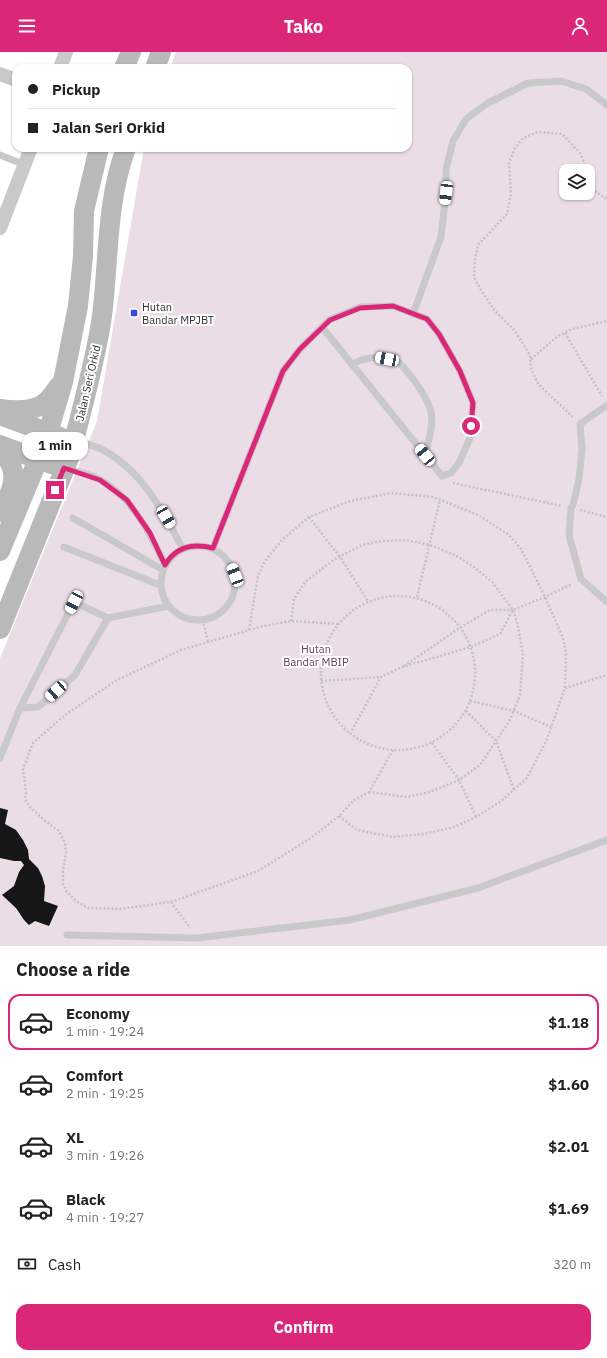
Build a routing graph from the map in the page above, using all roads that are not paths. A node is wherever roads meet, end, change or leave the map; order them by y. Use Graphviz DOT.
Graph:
graph roads {
  1 [pos="66,52"];
  2 [pos="131,52"];
  3 [pos="161,52"];
  4 [pos="62,64"];
  5 [pos="126,64"];
  6 [pos="156,64"];
  7 [pos="0,74"];
  8 [pos="12,78"];
  9 [pos="607,105"];
  10 [pos="30,152"];
  11 [pos="97,152"];
  12 [pos="125,152"];
  13 [pos="0,155"];
  14 [pos="25,165"];
  15 [pos="0,228"];
  16 [pos="413,314"];
  17 [pos="322,327"];
  18 [pos="352,365"];
  19 [pos="62,382"];
  20 [pos="607,405"];
  21 [pos="0,409"];
  22 [pos="0,415"];
  23 [pos="48,434"];
  24 [pos="74,441"];
  25 [pos="0,444"];
  26 [pos="0,450"];
  27 [pos="425,455"];
  28 [pos="39,460"];
  29 [pos="64,468"];
  30 [pos="0,518"];
  31 [pos="73,518"];
  32 [pos="64,547"];
  33 [pos="183,548"];
  34 [pos="213,548"];
  35 [pos="0,551"];
  36 [pos="164,567"];
  37 [pos="160,585"];
  38 [pos="607,602"];
  39 [pos="169,606"];
  40 [pos="108,618"];
  41 [pos="0,629"];
  42 [pos="20,708"];
  43 [pos="0,758"];
  44 [pos="607,840"];
  45 [pos="67,935"];
  1 -- 4 [label="street"];
  2 -- 5 [label="main road"];
  3 -- 6 [label="main road"];
  7 -- 8 [label="street"];
  9 -- 16 [label="lane"];
  10 -- 14 [label="street"];
  11 -- 19 [label="main road"];
  12 -- 24 [label="main road, Jalan Seri Orkid"];
  13 -- 14 [label="lane"];
  14 -- 15 [label="street"];
  16 -- 17 [label="lane"];
  16 -- 27 [label="lane"];
  17 -- 18 [label="lane"];
  17 -- 34 [label="lane"];
  18 -- 27 [label="lane"];
  18 -- 27 [label="lane"];
  19 -- 21 [label="main road"];
  19 -- 23 [label="main road"];
  20 -- 38 [label="lane"];
  22 -- 23 [label="main road"];
  23 -- 24 [label="main road"];
  23 -- 28 [label="main road"];
  24 -- 29 [label="main road, Jalan Seri Orkid"];
  24 -- 33 [label="lane"];
  25 -- 28 [label="main road"];
  26 -- 30 [label="main road"];
  28 -- 29 [label="main road"];
  28 -- 35 [label="main road"];
  29 -- 36 [label="lane"];
  29 -- 41 [label="main road, Jalan Seri Orkid"];
  31 -- 36 [label="lane"];
  32 -- 37 [label="lane"];
  33 -- 34 [label="lane"];
  33 -- 36 [label="lane"];
  34 -- 39 [label="lane"];
  36 -- 37 [label="lane"];
  37 -- 39 [label="lane"];
  39 -- 40 [label="lane"];
  40 -- 42 [label="lane"];
  40 -- 42 [label="lane"];
  42 -- 43 [label="lane"];
  44 -- 45 [label="lane"];
}
